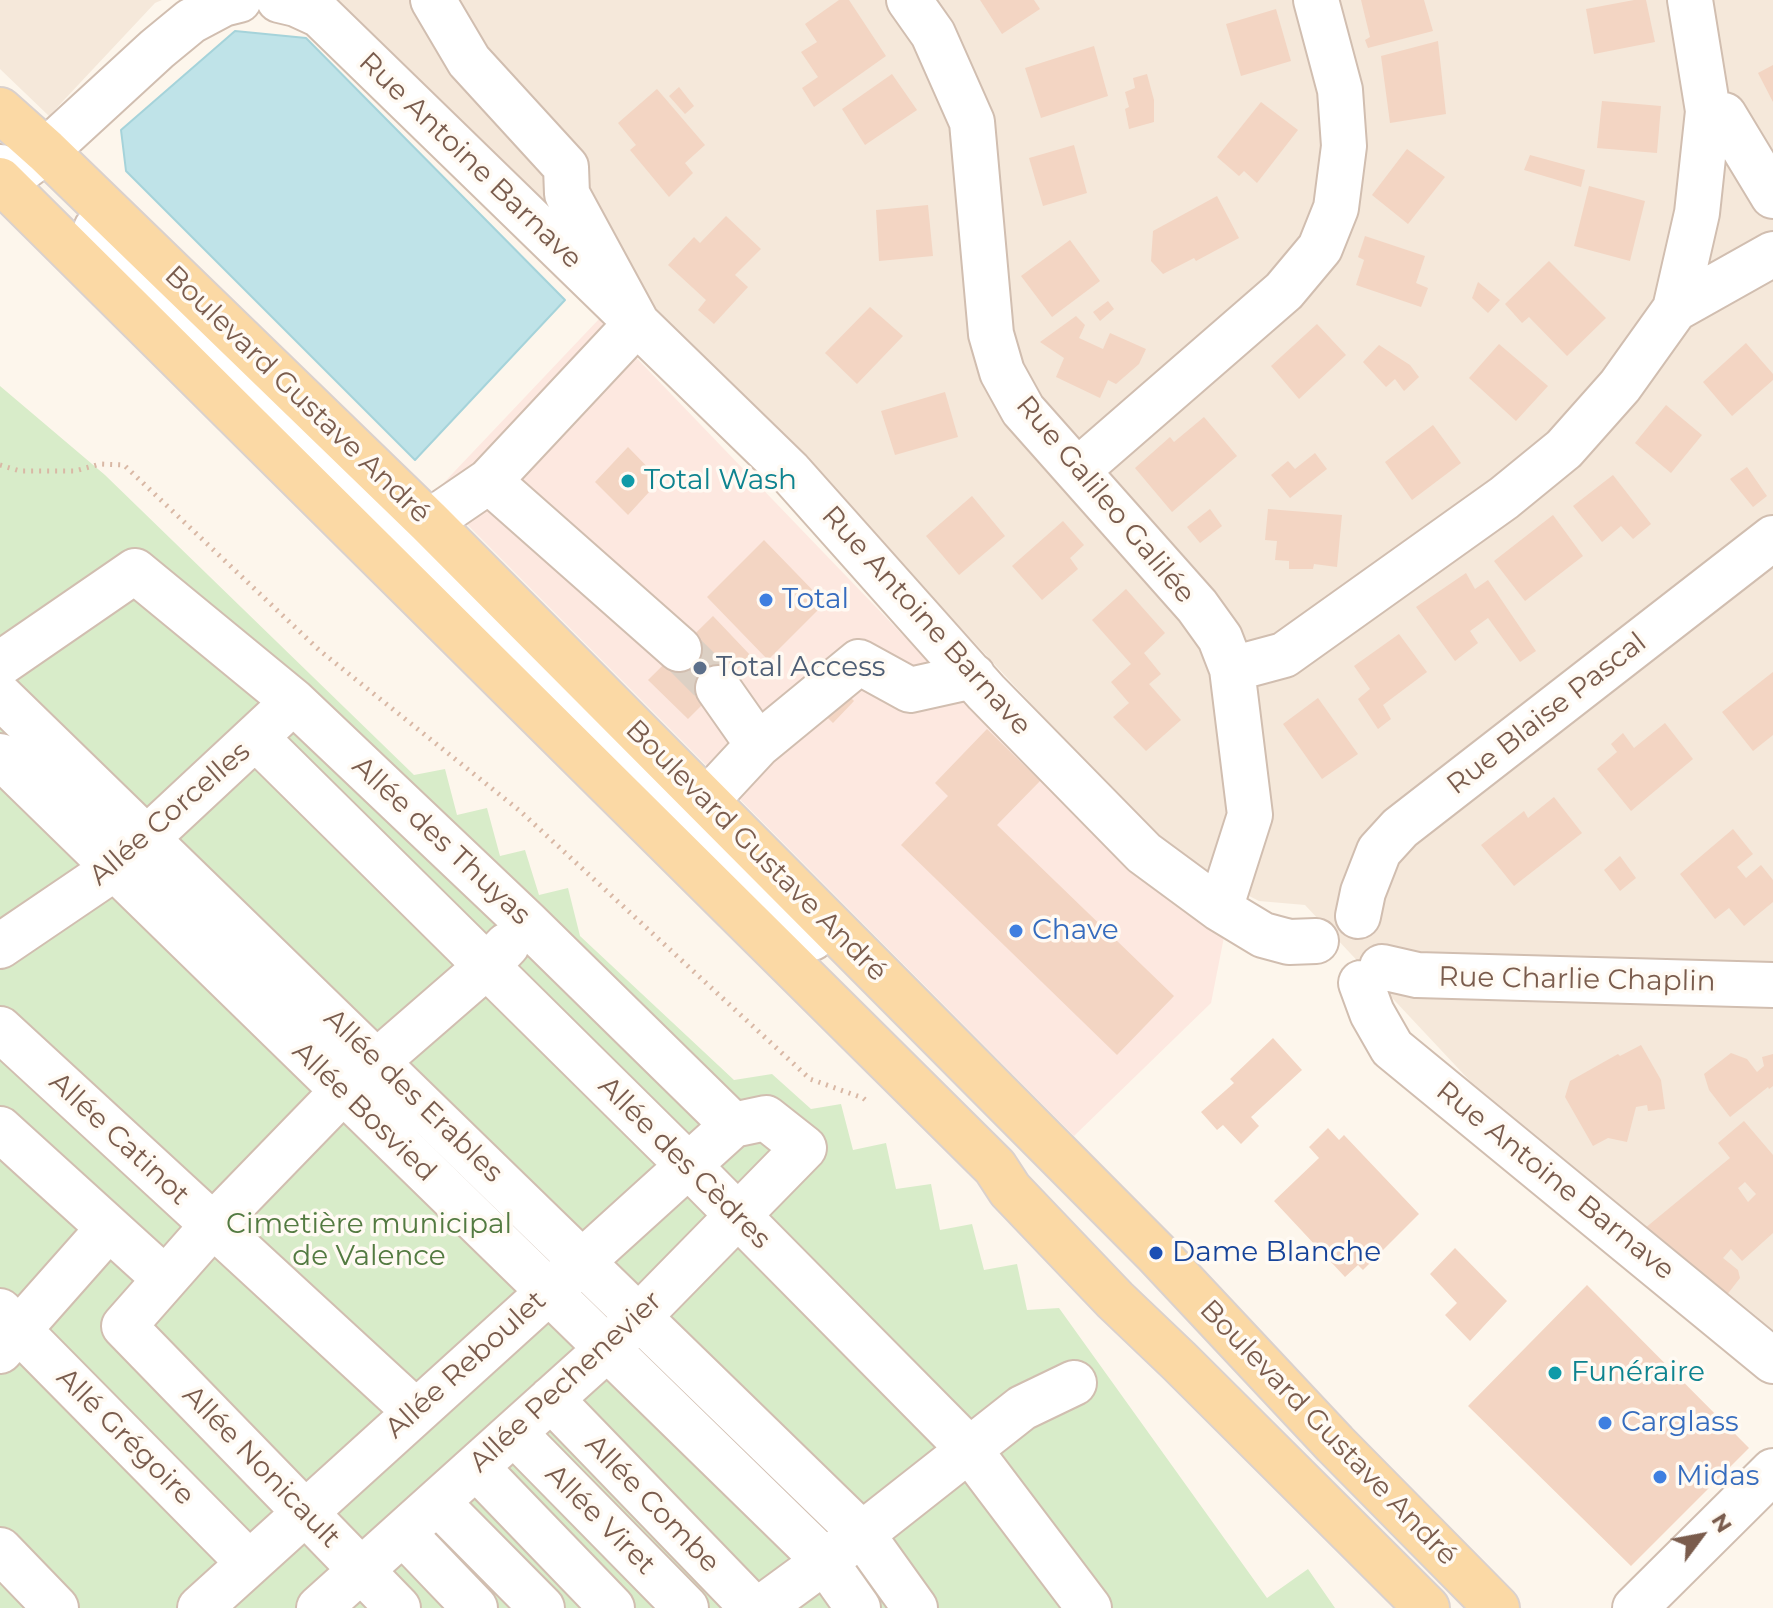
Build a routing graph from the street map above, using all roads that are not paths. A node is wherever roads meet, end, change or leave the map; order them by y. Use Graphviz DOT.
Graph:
graph roads {
  1 [pos="239,0"];
  2 [pos="279,0"];
  3 [pos="433,0"];
  4 [pos="909,0"];
  5 [pos="1316,0"];
  6 [pos="1690,0"];
  7 [pos="0,110"];
  8 [pos="1708,111"];
  9 [pos="15,160"];
  10 [pos="1773,196"];
  11 [pos="1773,254"];
  12 [pos="1675,309"];
  13 [pos="637,323"];
  14 [pos="1078,470"];
  15 [pos="489,481"];
  16 [pos="429,522"];
  17 [pos="1773,538"];
  18 [pos="679,649"];
  19 [pos="0,664"];
  20 [pos="1232,669"];
  21 [pos="973,676"];
  22 [pos="718,688"];
  23 [pos="0,696"];
  24 [pos="293,701"];
  25 [pos="256,738"];
  26 [pos="758,745"];
  27 [pos="0,756"];
  28 [pos="706,801"];
  29 [pos="148,840"];
  30 [pos="115,868"];
  31 [pos="1220,909"];
  32 [pos="1358,916"];
  33 [pos="527,923"];
  34 [pos="1316,941"];
  35 [pos="0,946"];
  36 [pos="487,966"];
  37 [pos="1371,975"];
  38 [pos="1773,985"];
  39 [pos="0,1029"];
  40 [pos="377,1062"];
  41 [pos="986,1081"];
  42 [pos="343,1091"];
  43 [pos="733,1125"];
  44 [pos="0,1129"];
  45 [pos="688,1165"];
  46 [pos="736,1215"];
  47 [pos="213,1225"];
  48 [pos="108,1229"];
  49 [pos="582,1260"];
  50 [pos="164,1278"];
  51 [pos="548,1290"];
  52 [pos="638,1316"];
  53 [pos="6,1331"];
  54 [pos="608,1348"];
  55 [pos="1773,1361"];
  56 [pos="1074,1383"];
  57 [pos="551,1399"];
  58 [pos="415,1411"];
  59 [pos="514,1433"];
  60 [pos="968,1448"];
  61 [pos="476,1467"];
  62 [pos="1773,1471"];
  63 [pos="437,1502"];
  64 [pos="305,1512"];
  65 [pos="403,1533"];
  66 [pos="862,1534"];
  67 [pos="0,1550"];
  68 [pos="824,1560"];
  69 [pos="249,1563"];
  70 [pos="361,1571"];
  71 [pos="324,1606"];
  72 [pos="56,1608"];
  73 [pos="200,1608"];
  74 [pos="398,1608"];
  75 [pos="475,1608"];
  76 [pos="542,1608"];
  77 [pos="612,1608"];
  78 [pos="686,1608"];
  79 [pos="753,1608"];
  80 [pos="761,1608"];
  81 [pos="858,1608"];
  82 [pos="915,1608"];
  83 [pos="1089,1608"];
  84 [pos="1427,1608"];
  85 [pos="1497,1608"];
  86 [pos="1635,1608"];
  1 -- 9 [label="street"];
  2 -- 13 [label="street, Rue Antoine Barnave"];
  3 -- 13 [label="street"];
  4 -- 14 [label="street, Rue Galileo Galilée"];
  5 -- 14 [label="street"];
  6 -- 8 [label="street"];
  7 -- 9 [label="main road, Boulevard Gustave André"];
  8 -- 10 [label="street"];
  8 -- 12 [label="street"];
  9 -- 16 [label="main road, Boulevard Gustave André"];
  9 -- 41 [label="street"];
  9 -- 84 [label="main road, Boulevard Gustave André"];
  11 -- 12 [label="street"];
  12 -- 20 [label="street"];
  13 -- 15 [label="street"];
  13 -- 21 [label="street, Rue Antoine Barnave"];
  14 -- 20 [label="street, Rue Galileo Galilée"];
  15 -- 16 [label="street"];
  15 -- 18 [label="street"];
  16 -- 28 [label="main road, Boulevard Gustave André"];
  17 -- 32 [label="street, Rue Blaise Pascal"];
  19 -- 24 [label="street, Allée des Thuyas"];
  20 -- 31 [label="street, Rue Galileo Galilée"];
  21 -- 26 [label="street"];
  21 -- 31 [label="street, Rue Antoine Barnave"];
  22 -- 26 [label="street"];
  23 -- 29 [label="street, Allée des Erables"];
  24 -- 25 [label="street, Allée Corcelles"];
  24 -- 33 [label="street, Allée des Thuyas"];
  25 -- 29 [label="street, Allée Corcelles"];
  25 -- 36 [label="street, Allée des Cèdres"];
  26 -- 28 [label="street"];
  27 -- 30 [label="street, Allée Bosvied"];
  28 -- 41 [label="main road, Boulevard Gustave André"];
  29 -- 30 [label="street, Allée Corcelles"];
  29 -- 40 [label="street, Allée des Erables"];
  30 -- 35 [label="street, Allée Corcelles"];
  30 -- 42 [label="street, Allée Bosvied"];
  31 -- 34 [label="street, Rue Antoine Barnave"];
  32 -- 34 [label="street"];
  32 -- 37 [label="street"];
  33 -- 36 [label="street"];
  33 -- 43 [label="street, Allée des Thuyas"];
  34 -- 37 [label="street"];
  36 -- 40 [label="street"];
  36 -- 45 [label="street, Allée des Cèdres"];
  37 -- 38 [label="street, Rue Charlie Chaplin"];
  37 -- 55 [label="street, Rue Antoine Barnave"];
  39 -- 47 [label="street, Allée Catinot"];
  40 -- 42 [label="street"];
  40 -- 49 [label="street, Allée des Erables"];
  41 -- 85 [label="main road, Boulevard Gustave André"];
  42 -- 47 [label="street"];
  42 -- 51 [label="street, Allée Bosvied"];
  43 -- 45 [label="street, Allée Reboulet"];
  43 -- 46 [label="street, Allée Pechenevier"];
  44 -- 48 [label="street"];
  45 -- 46 [label="street, Allée des Cèdres"];
  45 -- 49 [label="street, Allée Reboulet"];
  46 -- 52 [label="street, Allée Pechenevier"];
  46 -- 60 [label="street, Allée des Cèdres"];
  47 -- 50 [label="street"];
  47 -- 58 [label="street, Allée Catinot"];
  48 -- 50 [label="street"];
  48 -- 53 [label="street"];
  49 -- 51 [label="street, Allée Reboulet"];
  49 -- 52 [label="street, Allée des Erables"];
  50 -- 64 [label="street, Allée Nonicault"];
  51 -- 54 [label="street, Allée Bosvied"];
  51 -- 58 [label="street, Allée Reboulet"];
  52 -- 54 [label="street, Allée Pechenevier"];
  52 -- 66 [label="street, Allée des Erables"];
  53 -- 69 [label="street, Allé Grégoire"];
  54 -- 57 [label="street, Allée Pechenevier"];
  54 -- 68 [label="street, Allée Bosvied"];
  56 -- 60 [label="street"];
  57 -- 59 [label="street, Allée Pechenevier"];
  57 -- 79 [label="street, Allée Combe"];
  58 -- 64 [label="street, Allée Reboulet"];
  59 -- 61 [label="street, Allée Pechenevier"];
  59 -- 78 [label="street, Allée Viret"];
  60 -- 66 [label="street"];
  60 -- 83 [label="street, Allée des Cèdres"];
  61 -- 63 [label="street, Allée Pechenevier"];
  61 -- 77 [label="street"];
  62 -- 86 [label="street"];
  63 -- 65 [label="street, Allée Pechenevier"];
  63 -- 76 [label="street"];
  64 -- 69 [label="street, Allée Reboulet"];
  64 -- 70 [label="street, Allée Nonicault"];
  65 -- 70 [label="street, Allée Pechenevier"];
  65 -- 75 [label="street"];
  66 -- 68 [label="street"];
  66 -- 82 [label="street, Allée des Erables"];
  67 -- 72 [label="street"];
  68 -- 80 [label="street"];
  68 -- 81 [label="street, Allée Bosvied"];
  69 -- 73 [label="street, Allée Reboulet"];
  70 -- 71 [label="street, Allée Pechenevier"];
  70 -- 74 [label="street, Allée Nonicault"];
}
